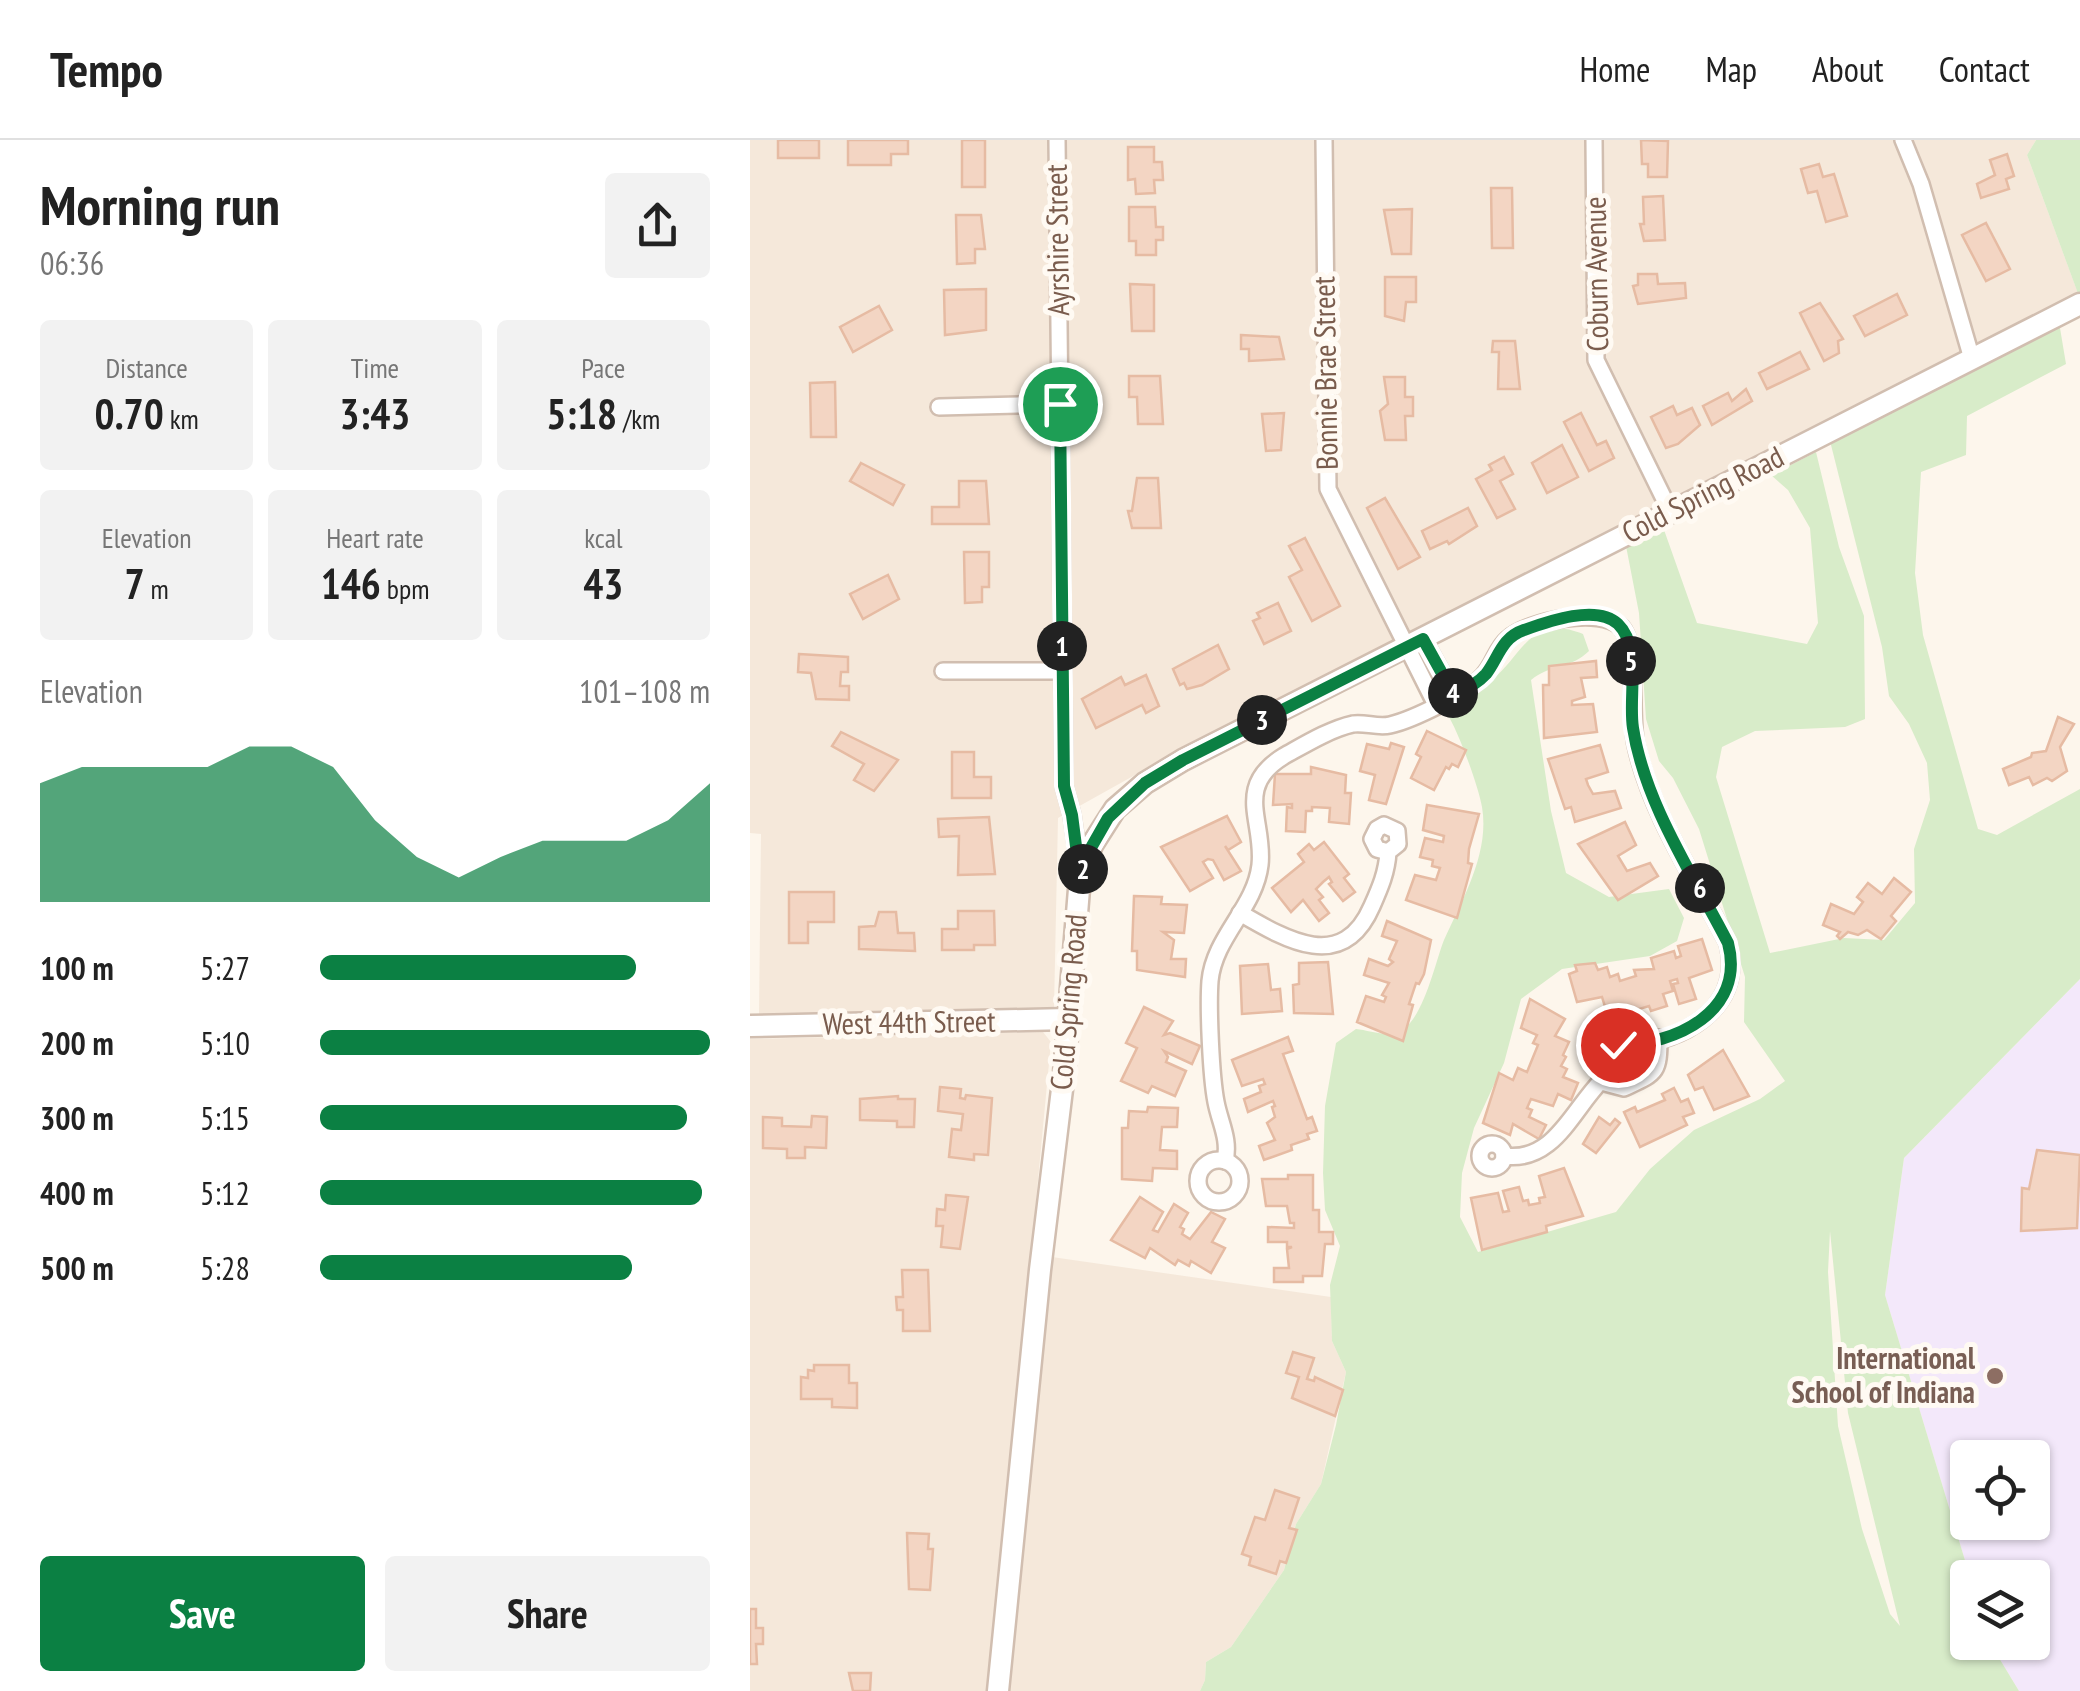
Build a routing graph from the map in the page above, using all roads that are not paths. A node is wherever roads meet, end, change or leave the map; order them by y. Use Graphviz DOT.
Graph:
graph roads {
  1 [pos="1057,140"];
  2 [pos="1324,140"];
  3 [pos="1594,140"];
  4 [pos="1903,140"];
  5 [pos="2080,304"];
  6 [pos="1972,359"];
  7 [pos="1060,404"];
  8 [pos="939,407"];
  9 [pos="1670,511"];
  10 [pos="1414,643"];
  11 [pos="943,671"];
  12 [pos="1063,671"];
  13 [pos="1454,695"];
  14 [pos="1436,704"];
  15 [pos="1388,852"];
  16 [pos="1080,877"];
  17 [pos="1240,913"];
  18 [pos="1068,1019"];
  19 [pos="750,1026"];
  20 [pos="1659,1038"];
  21 [pos="1602,1080"];
  22 [pos="1504,1156"];
  23 [pos="1225,1160"];
  24 [pos="998,1691"];
  1 -- 7 [label="street, Ayrshire Street"];
  2 -- 10 [label="street, Bonnie Brae Street"];
  3 -- 9 [label="street, Coburn Avenue"];
  4 -- 6 [label="street"];
  5 -- 6 [label="street, Cold Spring Road"];
  6 -- 9 [label="street, Cold Spring Road"];
  7 -- 8 [label="street"];
  7 -- 12 [label="street, Ayrshire Street"];
  9 -- 10 [label="street, Cold Spring Road"];
  10 -- 13 [label="street"];
  10 -- 14 [label="street"];
  10 -- 16 [label="street, Cold Spring Road"];
  11 -- 12 [label="street"];
  12 -- 16 [label="street, Ayrshire Street"];
  13 -- 14 [label="street"];
  13 -- 20 [label="street"];
  14 -- 17 [label="street"];
  15 -- 17 [label="street"];
  16 -- 18 [label="street, Cold Spring Road"];
  17 -- 23 [label="street"];
  18 -- 19 [label="street, West 44th Street"];
  18 -- 24 [label="street, Cold Spring Road"];
  20 -- 21 [label="street"];
  20 -- 21 [label="street"];
  21 -- 22 [label="street"];
}
